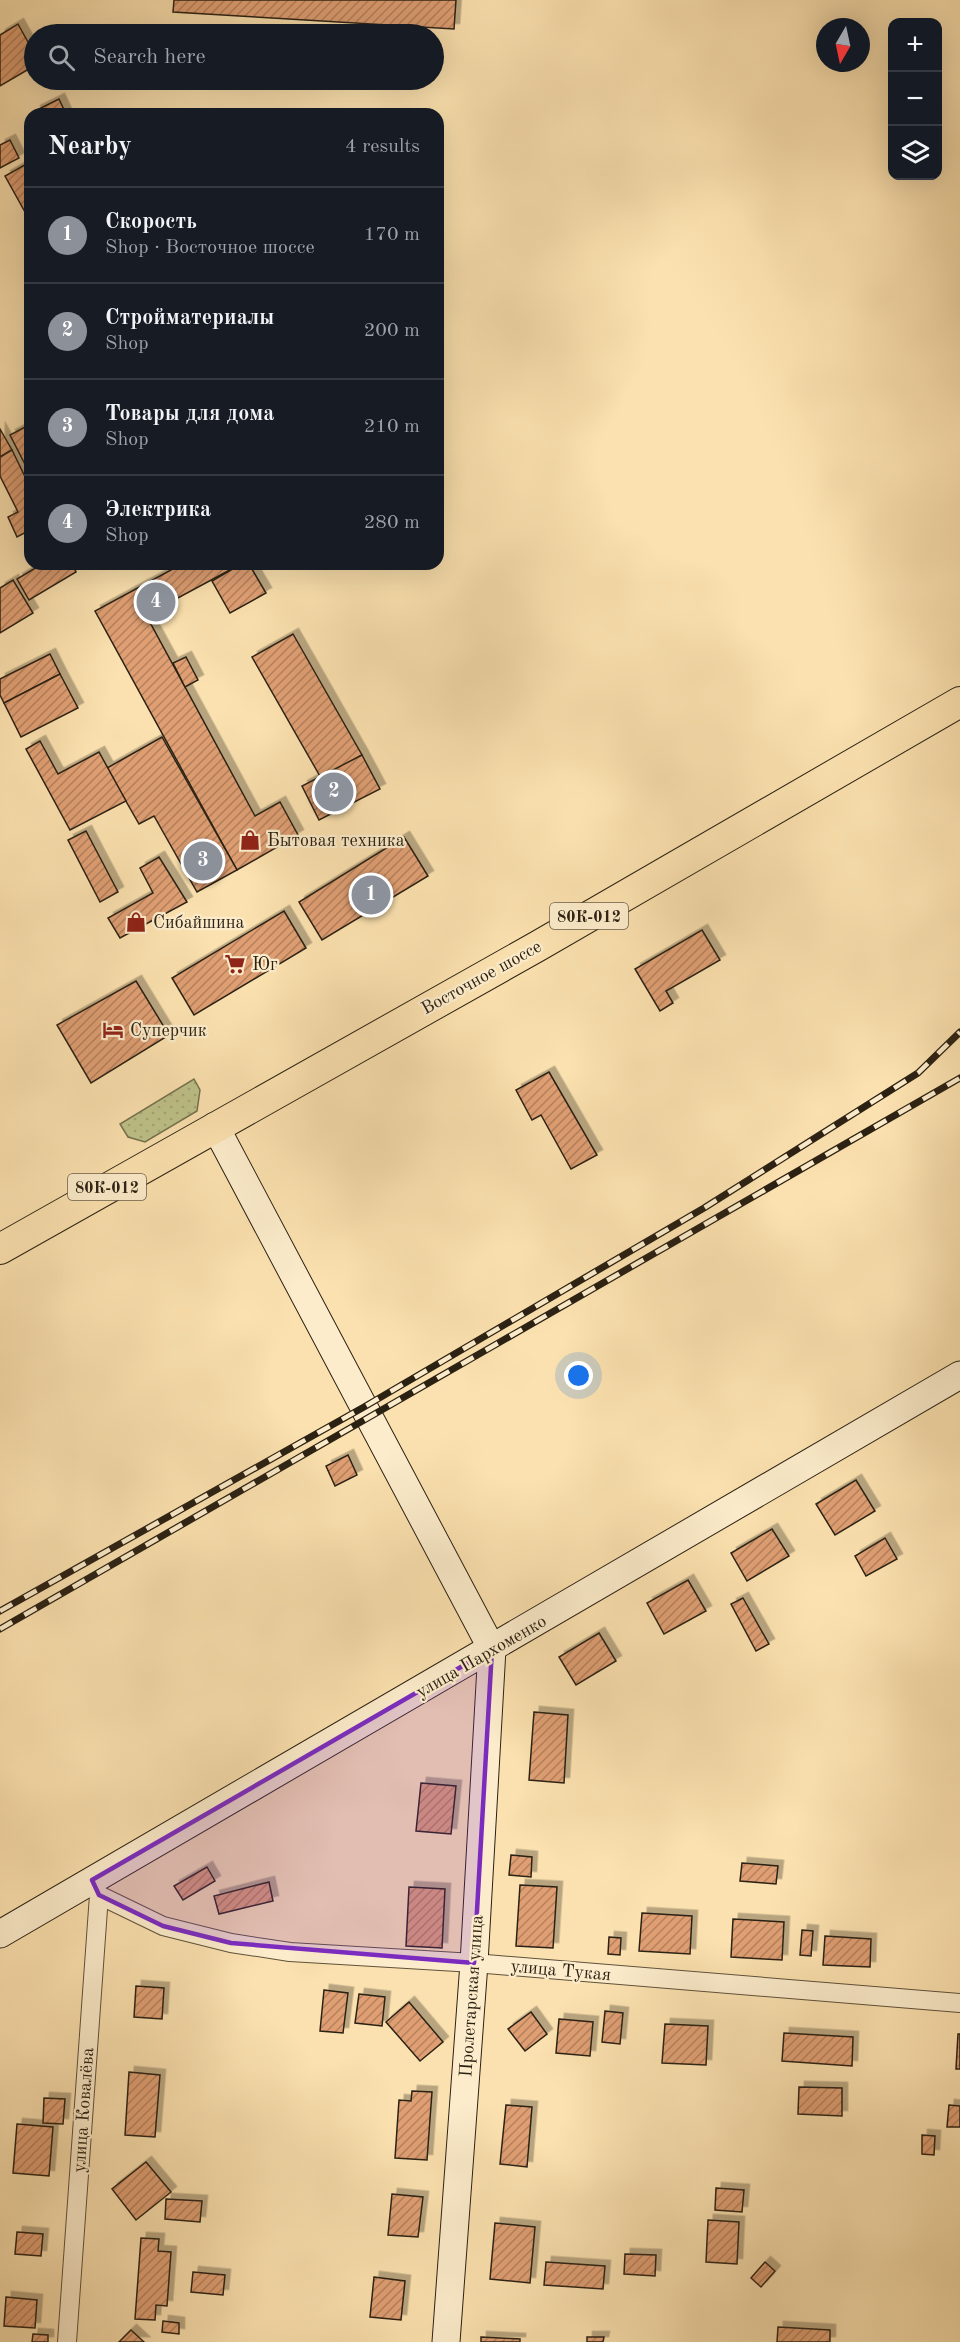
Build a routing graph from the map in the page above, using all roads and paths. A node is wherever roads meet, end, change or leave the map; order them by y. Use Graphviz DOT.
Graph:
graph roads {
  1 [pos="960,702"];
  2 [pos="215,1126"];
  3 [pos="0,1248"];
  4 [pos="960,1376"];
  5 [pos="492,1649"];
  6 [pos="95,1888"];
  7 [pos="0,1934"];
  8 [pos="474,1963"];
  9 [pos="960,2003"];
  10 [pos="67,2342"];
  11 [pos="446,2342"];
  1 -- 2 [label="main road, Восточное шоссе / 80К-012"];
  2 -- 3 [label="main road, Восточное шоссе / 80К-012"];
  2 -- 5 [label="main road"];
  4 -- 5 [label="main road, улица Пархоменко"];
  5 -- 6 [label="main road, улица Пархоменко"];
  5 -- 8 [label="main road, Пролетарская улица"];
  6 -- 7 [label="main road, улица Пархоменко"];
  6 -- 8 [label="street, улица Тукая"];
  6 -- 10 [label="street, улица Ковалёва"];
  8 -- 9 [label="street, улица Тукая"];
  8 -- 11 [label="main road, Пролетарская улица"];
}
